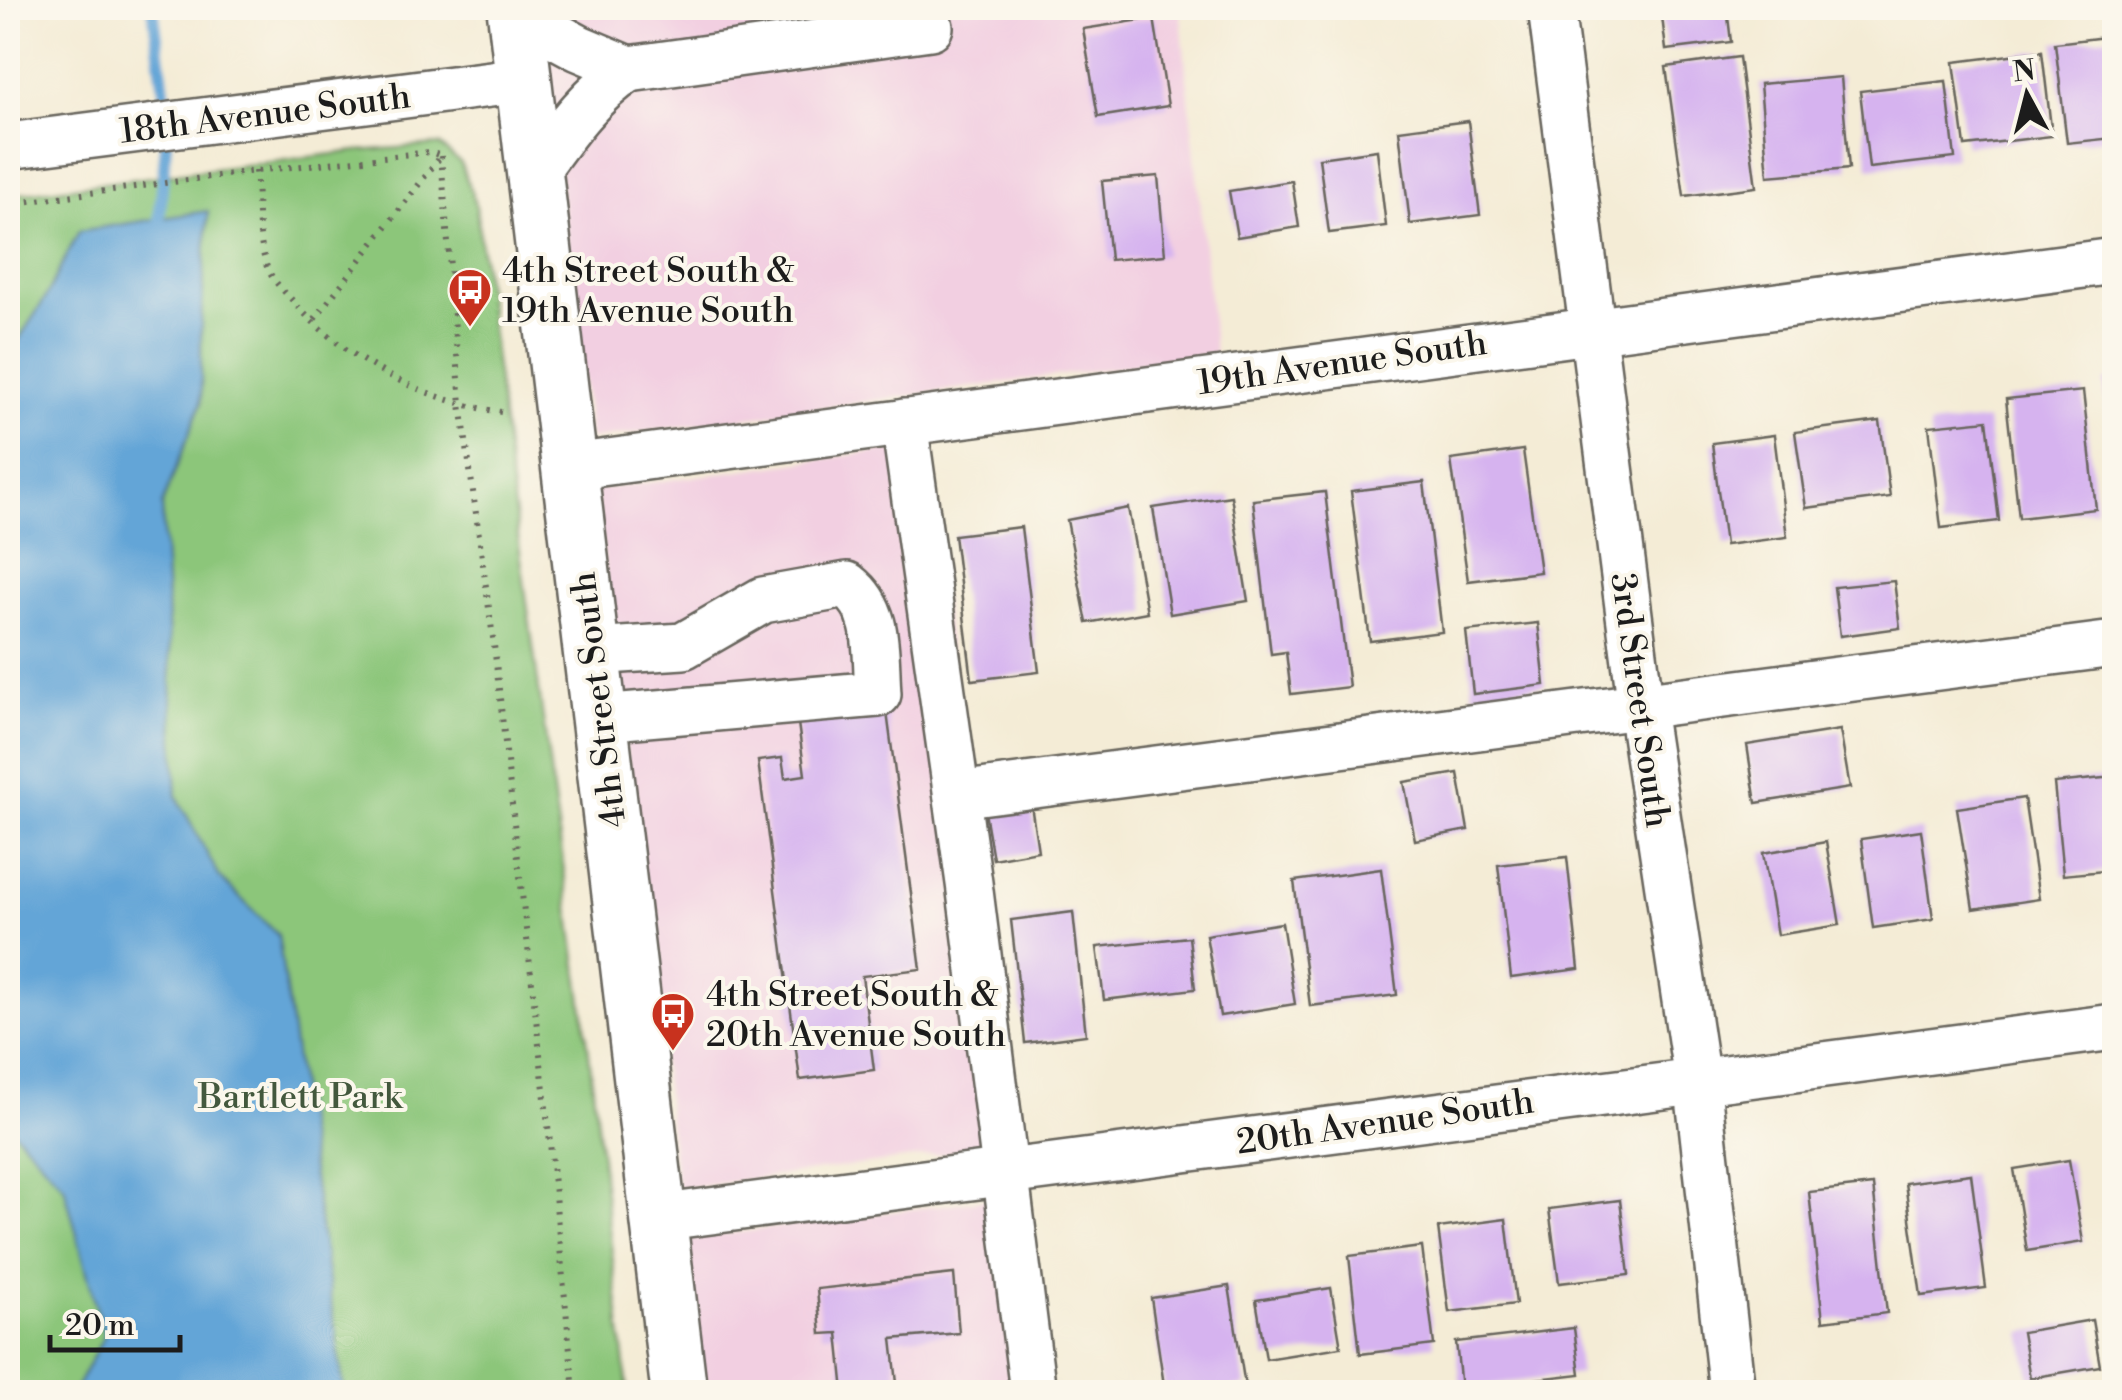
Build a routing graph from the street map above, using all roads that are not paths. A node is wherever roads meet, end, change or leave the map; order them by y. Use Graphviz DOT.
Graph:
graph roads {
  1 [pos="1551,8"];
  2 [pos="516,11"];
  3 [pos="930,27"];
  4 [pos="629,69"];
  5 [pos="522,80"];
  6 [pos="24,144"];
  7 [pos="534,174"];
  8 [pos="2114,261"];
  9 [pos="1591,328"];
  10 [pos="904,422"];
  11 [pos="571,467"];
  12 [pos="2114,644"];
  13 [pos="592,652"];
  14 [pos="1641,708"];
  15 [pos="600,718"];
  16 [pos="956,795"];
  17 [pos="2114,1027"];
  18 [pos="1696,1080"];
  19 [pos="1004,1171"];
  20 [pos="656,1218"];
  21 [pos="679,1392"];
  22 [pos="1034,1392"];
  23 [pos="1732,1392"];
  1 -- 9 [label="street, 3rd Street South"];
  2 -- 4 [label="street"];
  2 -- 5 [label="main road, 4th Street South"];
  3 -- 4 [label="street"];
  4 -- 7 [label="street"];
  5 -- 6 [label="street, 18th Avenue South"];
  5 -- 7 [label="main road, 4th Street South"];
  7 -- 11 [label="main road, 4th Street South"];
  8 -- 9 [label="street, 19th Avenue South"];
  9 -- 10 [label="street, 19th Avenue South"];
  9 -- 14 [label="street, 3rd Street South"];
  10 -- 11 [label="street, 19th Avenue South"];
  10 -- 16 [label="street"];
  11 -- 13 [label="main road, 4th Street South"];
  12 -- 14 [label="street"];
  13 -- 15 [label="main road, 4th Street South"];
  13 -- 15 [label="street"];
  14 -- 16 [label="street"];
  14 -- 18 [label="street, 3rd Street South"];
  15 -- 20 [label="main road, 4th Street South"];
  16 -- 19 [label="street"];
  17 -- 18 [label="street, 20th Avenue South"];
  18 -- 19 [label="street, 20th Avenue South"];
  18 -- 23 [label="street, 3rd Street South"];
  19 -- 20 [label="street, 20th Avenue South"];
  19 -- 22 [label="street"];
  20 -- 21 [label="main road, 4th Street South"];
}
